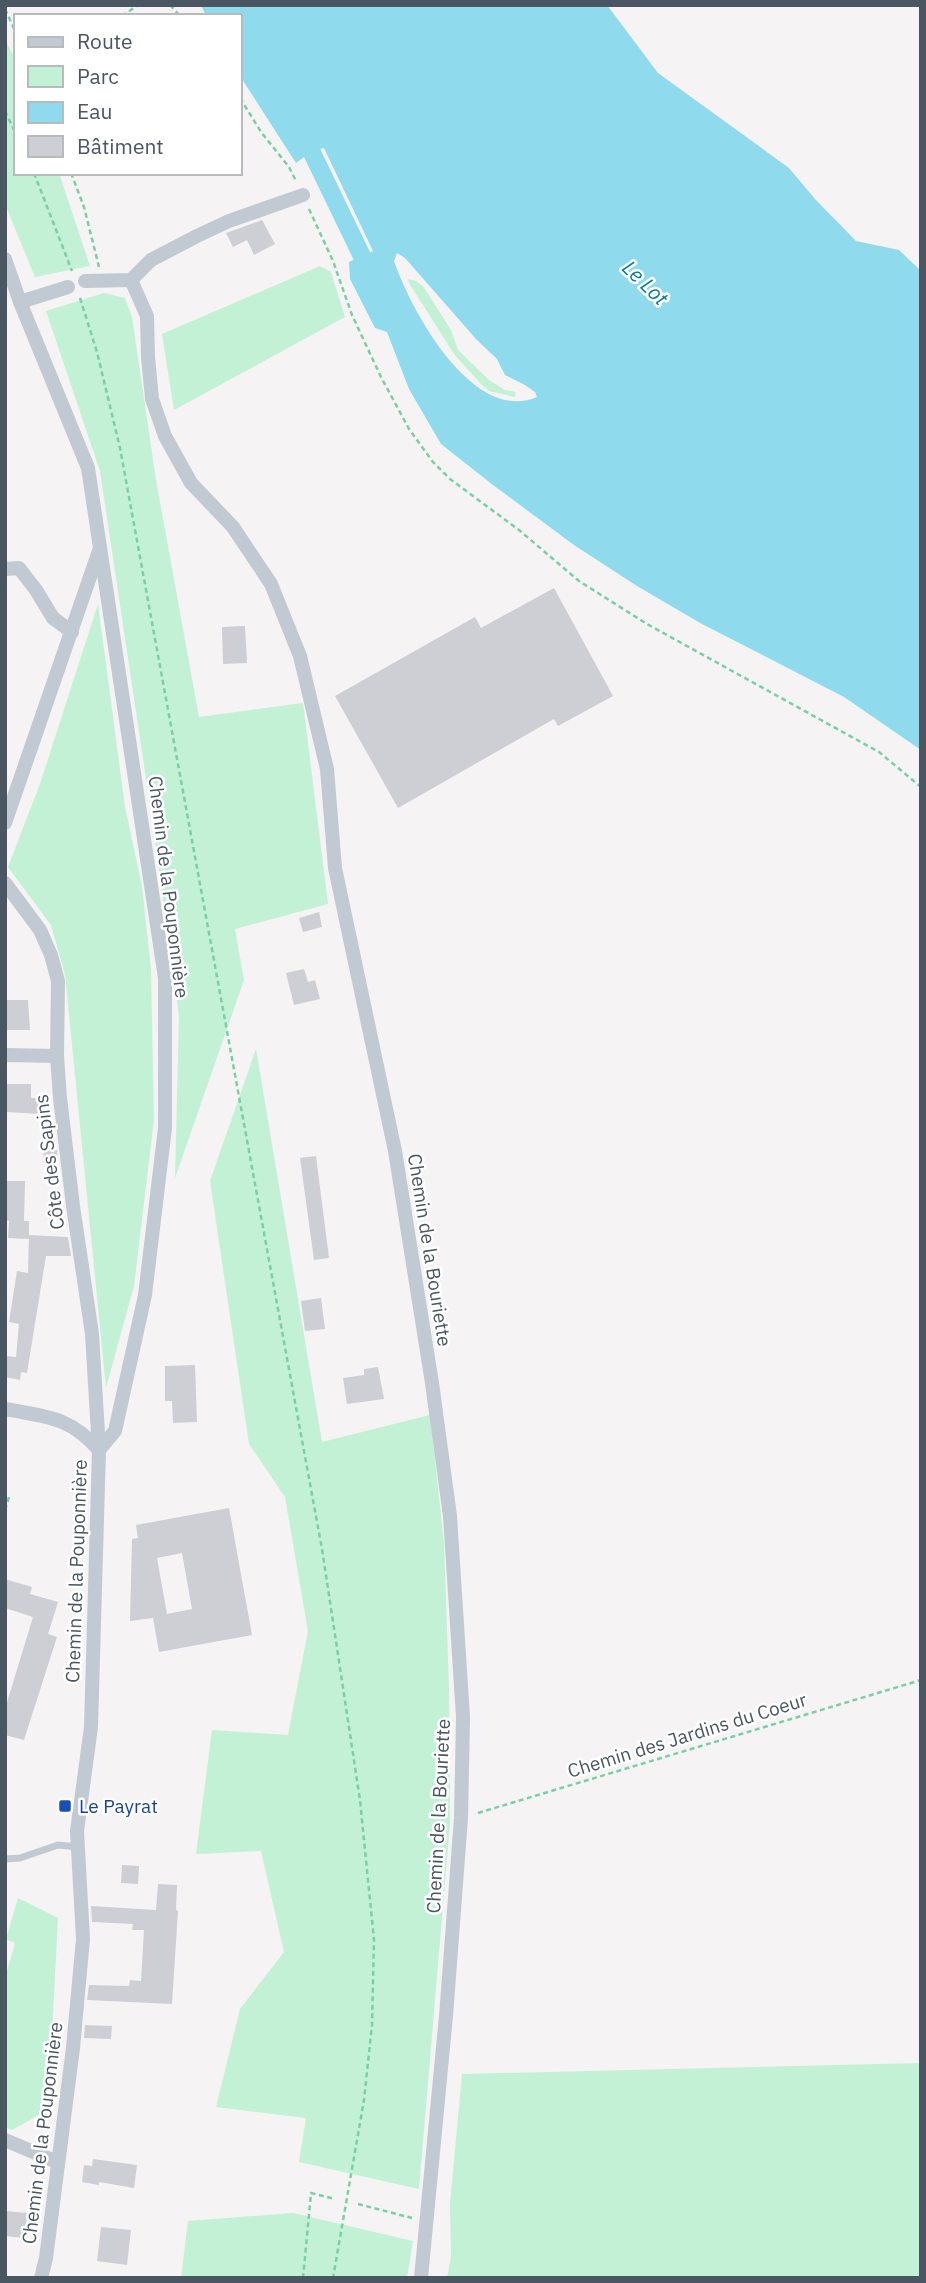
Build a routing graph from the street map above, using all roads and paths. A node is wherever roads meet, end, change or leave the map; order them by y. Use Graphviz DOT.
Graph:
graph roads {
  1 [pos="5,9"];
  2 [pos="14,29"];
  3 [pos="242,101"];
  4 [pos="5,111"];
  5 [pos="14,130"];
  6 [pos="35,175"];
  7 [pos="72,175"];
  8 [pos="303,195"];
  9 [pos="5,259"];
  10 [pos="101,280"];
  11 [pos="131,280"];
  12 [pos="77,286"];
  13 [pos="14,294"];
  14 [pos="100,547"];
  15 [pos="5,569"];
  16 [pos="72,632"];
  17 [pos="921,787"];
  18 [pos="5,823"];
  19 [pos="5,883"];
  20 [pos="5,1055"];
  21 [pos="57,1056"];
  22 [pos="5,1409"];
  23 [pos="99,1450"];
  24 [pos="10,1494"];
  25 [pos="5,1510"];
  26 [pos="921,1680"];
  27 [pos="461,1818"];
  28 [pos="78,1847"];
  29 [pos="5,1859"];
  30 [pos="5,2140"];
  31 [pos="57,2162"];
  32 [pos="335,2199"];
  33 [pos="358,2204"];
  34 [pos="426,2221"];
  35 [pos="41,2278"];
  36 [pos="303,2278"];
  37 [pos="333,2278"];
  38 [pos="421,2278"];
  1 -- 2 [label="path"];
  3 -- 8 [label="path"];
  4 -- 5 [label="path"];
  6 -- 12 [label="path"];
  7 -- 10 [label="path"];
  8 -- 11 [label="street"];
  8 -- 17 [label="path"];
  9 -- 13 [label="street, Chemin de la Pouponnière"];
  10 -- 11 [label="street"];
  10 -- 12 [label="street"];
  11 -- 27 [label="street, Chemin de la Bouriette"];
  12 -- 13 [label="street"];
  12 -- 37 [label="path"];
  13 -- 14 [label="street, Chemin de la Pouponnière"];
  14 -- 16 [label="street"];
  14 -- 23 [label="street, Chemin de la Pouponnière"];
  15 -- 16 [label="street"];
  16 -- 18 [label="street"];
  19 -- 21 [label="street, Côte des Sapins"];
  20 -- 21 [label="street"];
  21 -- 23 [label="street, Côte des Sapins"];
  22 -- 23 [label="street"];
  23 -- 28 [label="street, Chemin de la Pouponnière"];
  24 -- 25 [label="path"];
  26 -- 27 [label="path, Chemin des Jardins du Coeur"];
  27 -- 34 [label="street, Chemin de la Bouriette"];
  28 -- 29 [label="lane"];
  28 -- 31 [label="street, Chemin de la Pouponnière"];
  30 -- 31 [label="street"];
  31 -- 35 [label="street, Chemin de la Pouponnière"];
  32 -- 36 [label="path"];
  33 -- 34 [label="path"];
  34 -- 38 [label="street, Chemin de la Bouriette"];
}
